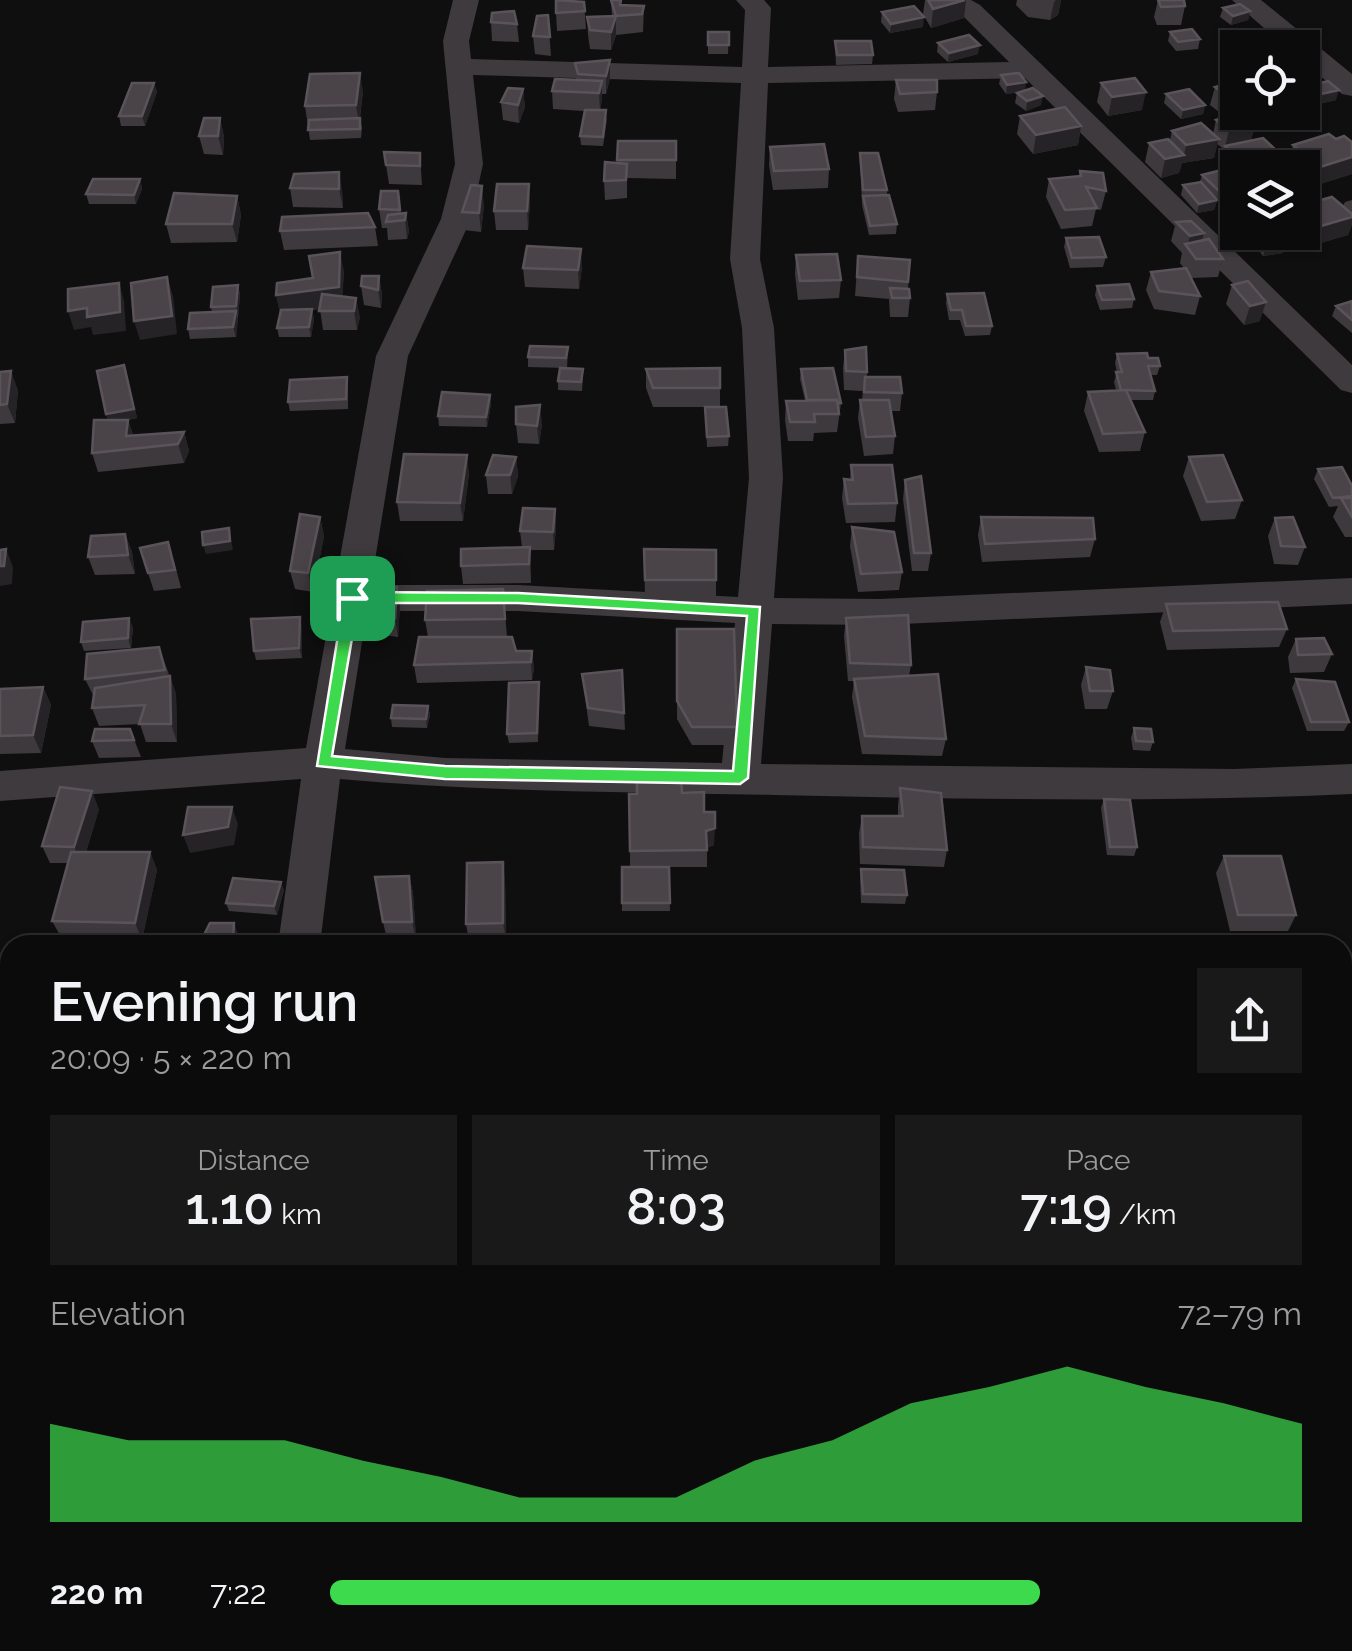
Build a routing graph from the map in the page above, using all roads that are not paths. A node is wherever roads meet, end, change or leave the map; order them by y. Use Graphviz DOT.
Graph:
graph roads {
  1 [pos="466,0"];
  2 [pos="749,0"];
  3 [pos="950,0"];
  4 [pos="1245,0"];
  5 [pos="458,67"];
  6 [pos="1029,70"];
  7 [pos="754,76"];
  8 [pos="1352,88"];
  9 [pos="1352,382"];
  10 [pos="1352,592"];
  11 [pos="352,598"];
  12 [pos="754,611"];
  13 [pos="323,762"];
  14 [pos="740,778"];
  15 [pos="1352,780"];
  16 [pos="0,786"];
  17 [pos="300,935"];
  1 -- 5 [label="street"];
  2 -- 7 [label="street"];
  3 -- 6 [label="street"];
  4 -- 8 [label="street"];
  5 -- 7 [label="street"];
  5 -- 11 [label="street"];
  6 -- 7 [label="street"];
  6 -- 9 [label="street"];
  7 -- 12 [label="street"];
  10 -- 12 [label="street"];
  11 -- 12 [label="street"];
  11 -- 13 [label="street"];
  12 -- 14 [label="street"];
  13 -- 14 [label="street"];
  13 -- 16 [label="street"];
  13 -- 17 [label="street"];
  14 -- 15 [label="street"];
}
